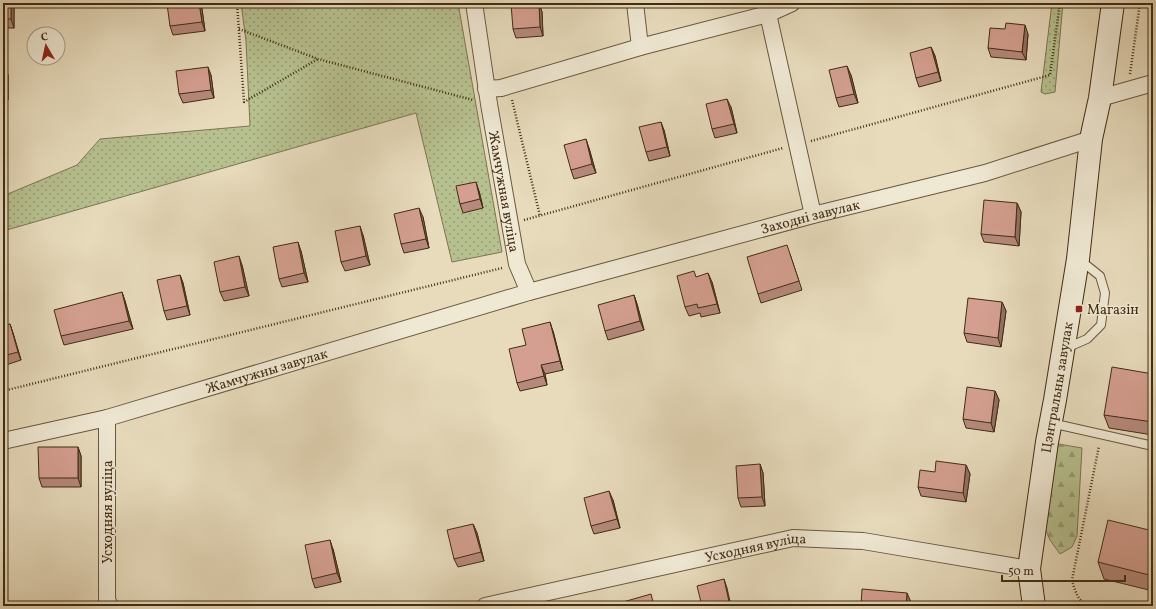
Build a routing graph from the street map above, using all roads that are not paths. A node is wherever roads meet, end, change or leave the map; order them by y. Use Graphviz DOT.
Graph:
graph roads {
  1 [pos="474,3"];
  2 [pos="635,3"];
  3 [pos="792,3"];
  4 [pos="1113,3"];
  5 [pos="767,8"];
  6 [pos="640,47"];
  7 [pos="1153,83"];
  8 [pos="488,97"];
  9 [pos="1100,98"];
  10 [pos="1092,139"];
  11 [pos="812,215"];
  12 [pos="1078,259"];
  13 [pos="529,292"];
  14 [pos="1064,349"];
  15 [pos="107,418"];
  16 [pos="1051,423"];
  17 [pos="3,441"];
  18 [pos="1153,446"];
  19 [pos="1029,569"];
  20 [pos="110,606"];
  21 [pos="485,606"];
  22 [pos="1034,606"];
  1 -- 8 [label="street, Жамчужная вуліца"];
  2 -- 6 [label="street"];
  3 -- 5 [label="street"];
  4 -- 9 [label="street, Цэнтральны завулак"];
  5 -- 6 [label="street"];
  5 -- 11 [label="street"];
  6 -- 8 [label="street"];
  7 -- 9 [label="street"];
  8 -- 13 [label="street, Жамчужная вуліца"];
  9 -- 10 [label="street, Цэнтральны завулак"];
  10 -- 11 [label="street, Заходні завулак"];
  10 -- 12 [label="street, Цэнтральны завулак"];
  11 -- 13 [label="street, Заходні завулак"];
  12 -- 14 [label="street, Цэнтральны завулак"];
  12 -- 14 [label="lane"];
  13 -- 15 [label="street, Жамчужны завулак"];
  14 -- 16 [label="street, Цэнтральны завулак"];
  15 -- 17 [label="street, Жамчужны завулак"];
  15 -- 20 [label="street, Усходняя вуліца"];
  16 -- 18 [label="lane"];
  16 -- 19 [label="street, Цэнтральны завулак"];
  19 -- 21 [label="street, Усходняя вуліца"];
  19 -- 22 [label="street, Цэнтральны завулак"];
}
